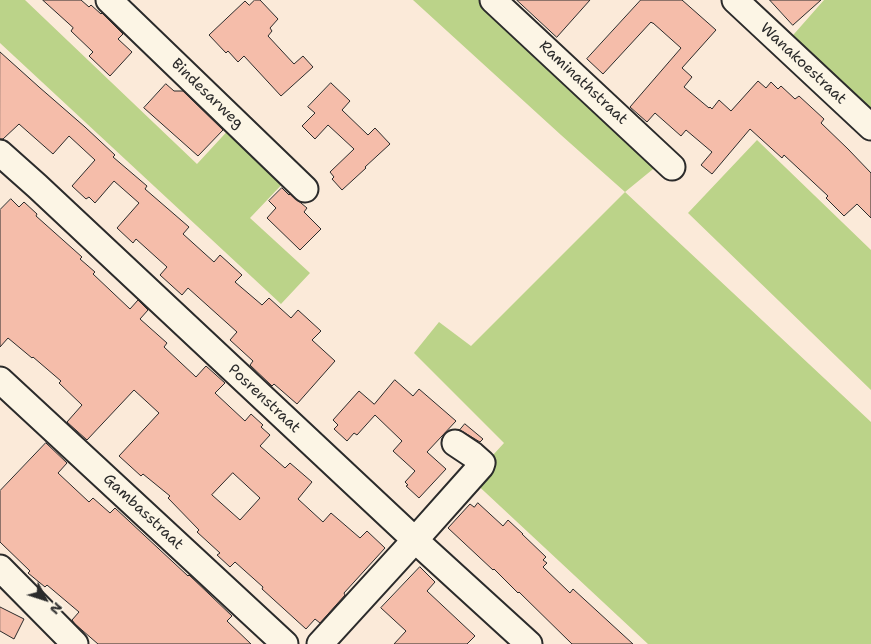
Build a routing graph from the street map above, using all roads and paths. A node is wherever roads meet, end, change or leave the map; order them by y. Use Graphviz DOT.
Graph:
graph roads {
  1 [pos="109,0"];
  2 [pos="494,0"];
  3 [pos="735,0"];
  4 [pos="871,127"];
  5 [pos="0,153"];
  6 [pos="672,167"];
  7 [pos="305,189"];
  8 [pos="0,380"];
  9 [pos="455,443"];
  10 [pos="415,540"];
  11 [pos="0,568"];
  12 [pos="75,644"];
  13 [pos="285,644"];
  14 [pos="320,644"];
  15 [pos="530,644"];
  1 -- 7 [label="street, Bindesarweg"];
  2 -- 6 [label="street, Raminathstraat"];
  3 -- 4 [label="street, Wanakoestraat"];
  5 -- 10 [label="street, Posrenstraat"];
  8 -- 13 [label="street, Gambasstraat"];
  9 -- 10 [label="street"];
  10 -- 14 [label="street"];
  10 -- 15 [label="street, Posrenstraat"];
  11 -- 12 [label="street"];
}
